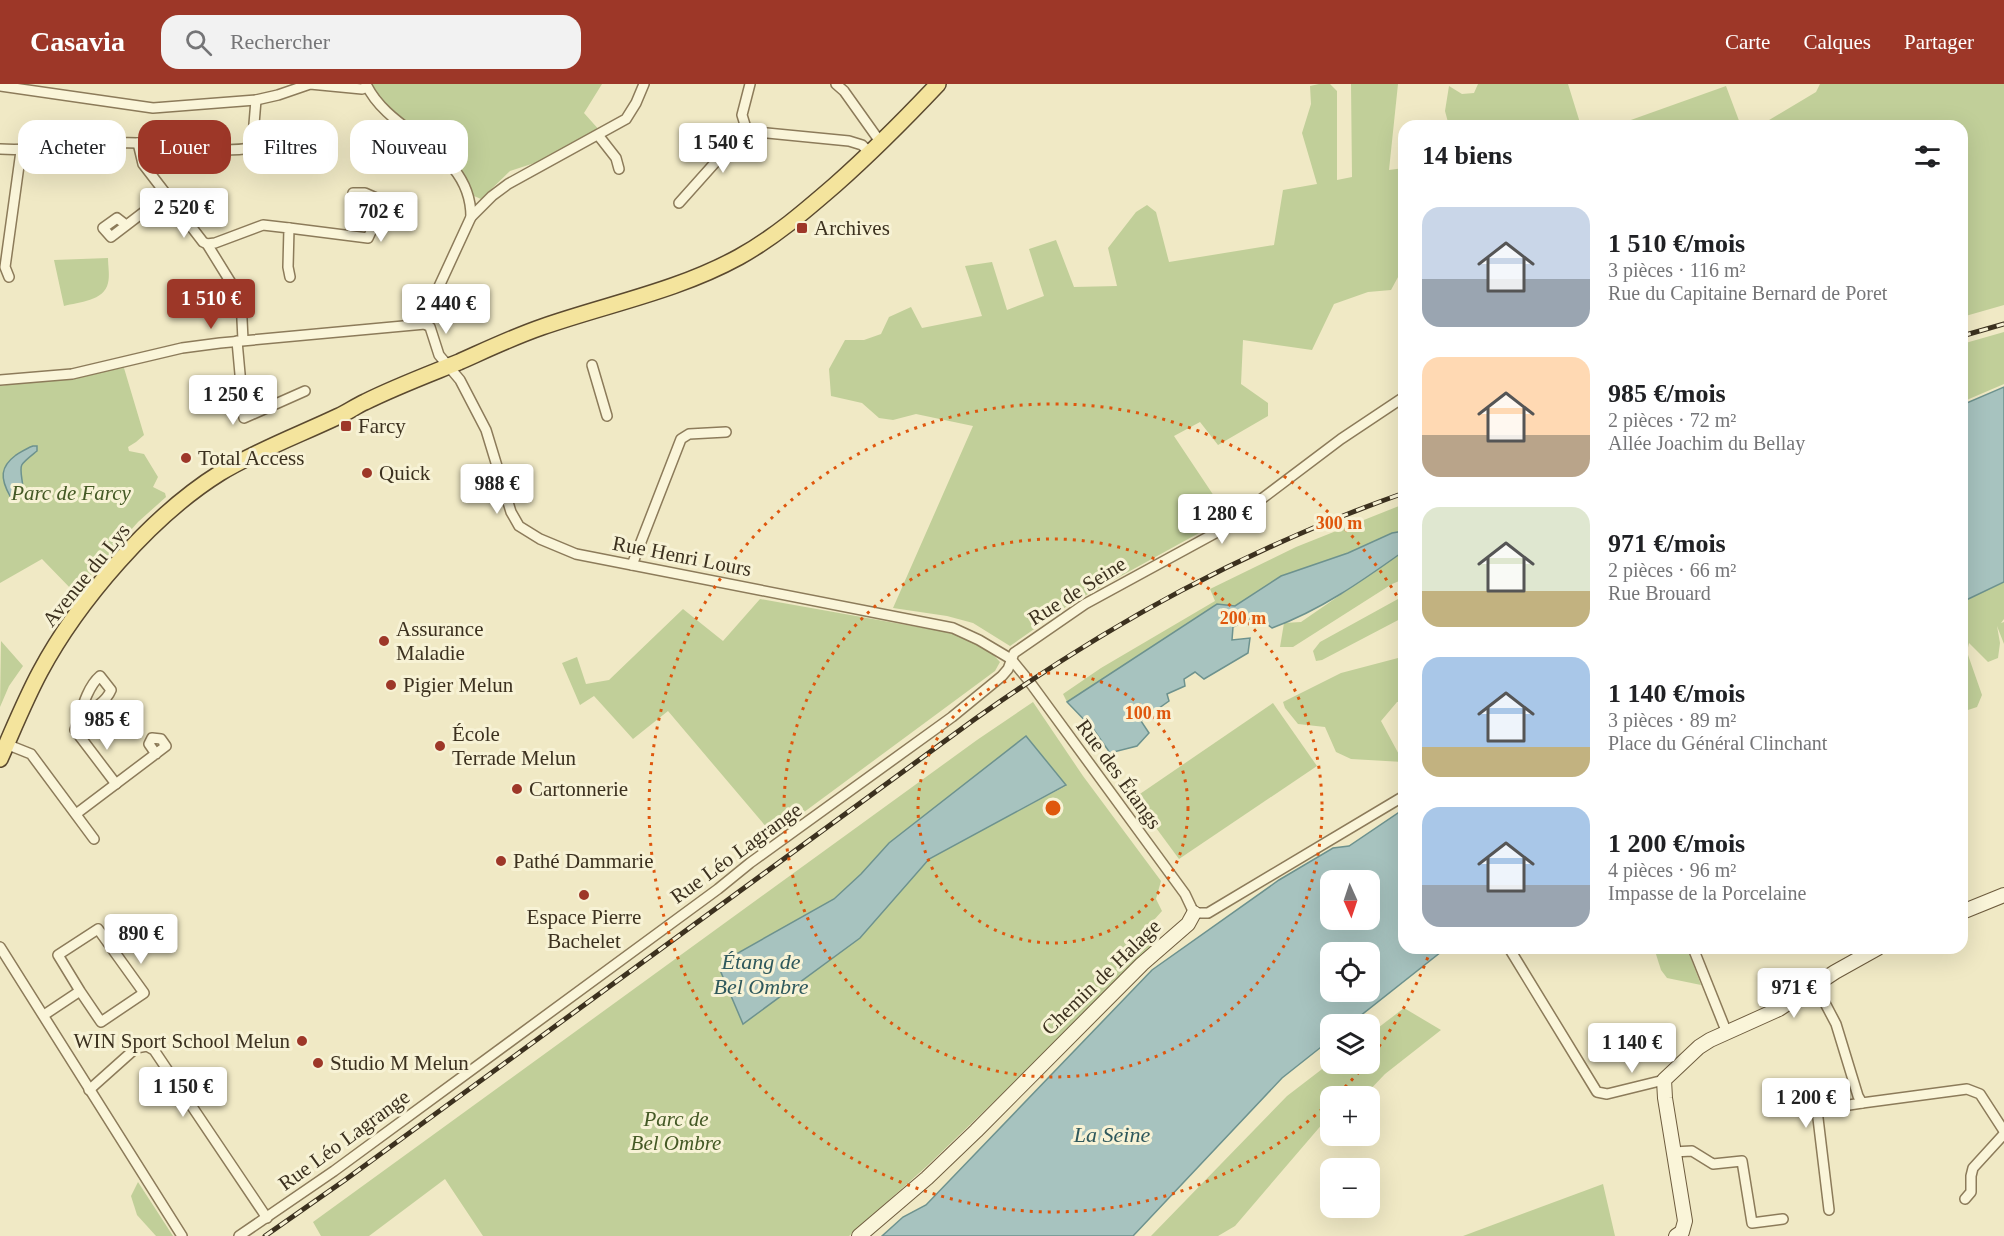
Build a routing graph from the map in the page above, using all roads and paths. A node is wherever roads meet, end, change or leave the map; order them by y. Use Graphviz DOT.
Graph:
graph roads {
  1 [pos="644,84"];
  2 [pos="750,84"];
  3 [pos="837,84"];
  4 [pos="938,84"];
  5 [pos="0,86"];
  6 [pos="366,86"];
  7 [pos="59,89"];
  8 [pos="256,100"];
  9 [pos="746,128"];
  10 [pos="598,135"];
  11 [pos="138,143"];
  12 [pos="126,144"];
  13 [pos="876,148"];
  14 [pos="0,149"];
  15 [pos="18,151"];
  16 [pos="231,151"];
  17 [pos="619,169"];
  18 [pos="18,173"];
  19 [pos="150,174"];
  20 [pos="353,193"];
  21 [pos="166,195"];
  22 [pos="471,201"];
  23 [pos="679,203"];
  24 [pos="482,206"];
  25 [pos="471,217"];
  26 [pos="126,225"];
  27 [pos="289,228"];
  28 [pos="207,244"];
  29 [pos="9,277"];
  30 [pos="290,277"];
  31 [pos="425,324"];
  32 [pos="240,340"];
  33 [pos="592,365"];
  34 [pos="447,367"];
  35 [pos="0,380"];
  36 [pos="304,390"];
  37 [pos="1398,401"];
  38 [pos="607,416"];
  39 [pos="726,432"];
  40 [pos="632,565"];
  41 [pos="1011,659"];
  42 [pos="81,713"];
  43 [pos="6,744"];
  44 [pos="156,754"];
  45 [pos="0,759"];
  46 [pos="116,784"];
  47 [pos="1398,800"];
  48 [pos="76,814"];
  49 [pos="94,839"];
  50 [pos="2004,895"];
  51 [pos="1968,910"];
  52 [pos="1194,913"];
  53 [pos="0,947"];
  54 [pos="1513,954"];
  55 [pos="1695,954"];
  56 [pos="1867,954"];
  57 [pos="1816,986"];
  58 [pos="80,990"];
  59 [pos="44,1015"];
  60 [pos="1726,1032"];
  61 [pos="1664,1080"];
  62 [pos="89,1090"];
  63 [pos="1862,1103"];
  64 [pos="2004,1132"];
  65 [pos="1673,1152"];
  66 [pos="1965,1199"];
  67 [pos="1828,1210"];
  68 [pos="267,1218"];
  69 [pos="1783,1218"];
  70 [pos="1679,1234"];
  71 [pos="182,1236"];
  72 [pos="239,1236"];
  73 [pos="858,1236"];
  1 -- 10 [label="street"];
  2 -- 9 [label="street"];
  3 -- 13 [label="street"];
  4 -- 13 [label="main road, Avenue du Lys"];
  5 -- 7 [label="street"];
  6 -- 8 [label="street"];
  6 -- 22 [label="street"];
  7 -- 8 [label="street"];
  8 -- 16 [label="street"];
  9 -- 13 [label="street"];
  9 -- 23 [label="street"];
  10 -- 17 [label="street"];
  10 -- 24 [label="street"];
  11 -- 12 [label="street"];
  13 -- 34 [label="main road, Avenue du Lys"];
  14 -- 15 [label="street"];
  18 -- 29 [label="street"];
  19 -- 21 [label="street"];
  20 -- 27 [label="street"];
  21 -- 26 [label="street"];
  21 -- 28 [label="street"];
  22 -- 24 [label="street"];
  22 -- 25 [label="street"];
  24 -- 25 [label="street"];
  25 -- 31 [label="street"];
  27 -- 28 [label="street"];
  27 -- 30 [label="street"];
  28 -- 32 [label="street"];
  31 -- 32 [label="street"];
  31 -- 34 [label="street, Rue Henri Lours"];
  32 -- 35 [label="street"];
  32 -- 36 [label="street"];
  33 -- 38 [label="street"];
  34 -- 40 [label="street, Rue Henri Lours"];
  34 -- 43 [label="main road, Avenue du Lys"];
  37 -- 41 [label="street, Rue de Seine"];
  39 -- 40 [label="street"];
  40 -- 41 [label="street, Rue Henri Lours"];
  41 -- 52 [label="street, Rue des Étangs"];
  41 -- 68 [label="street, Rue Léo Lagrange"];
  42 -- 46 [label="street"];
  43 -- 45 [label="main road, Avenue du Lys"];
  43 -- 48 [label="street"];
  44 -- 46 [label="street"];
  46 -- 48 [label="street"];
  47 -- 52 [label="street"];
  48 -- 49 [label="street"];
  50 -- 51 [label="street"];
  52 -- 73 [label="street, Chemin de Halage"];
  53 -- 59 [label="street"];
  54 -- 61 [label="street"];
  55 -- 60 [label="street"];
  56 -- 57 [label="street"];
  57 -- 60 [label="street"];
  57 -- 63 [label="street"];
  58 -- 58 [label="street"];
  58 -- 59 [label="street"];
  59 -- 62 [label="street"];
  60 -- 61 [label="street"];
  61 -- 65 [label="street"];
  62 -- 68 [label="street"];
  62 -- 71 [label="street"];
  63 -- 64 [label="street"];
  63 -- 67 [label="street"];
  64 -- 66 [label="street"];
  65 -- 69 [label="street"];
  65 -- 70 [label="street"];
  68 -- 72 [label="street, Rue Léo Lagrange"];
}
